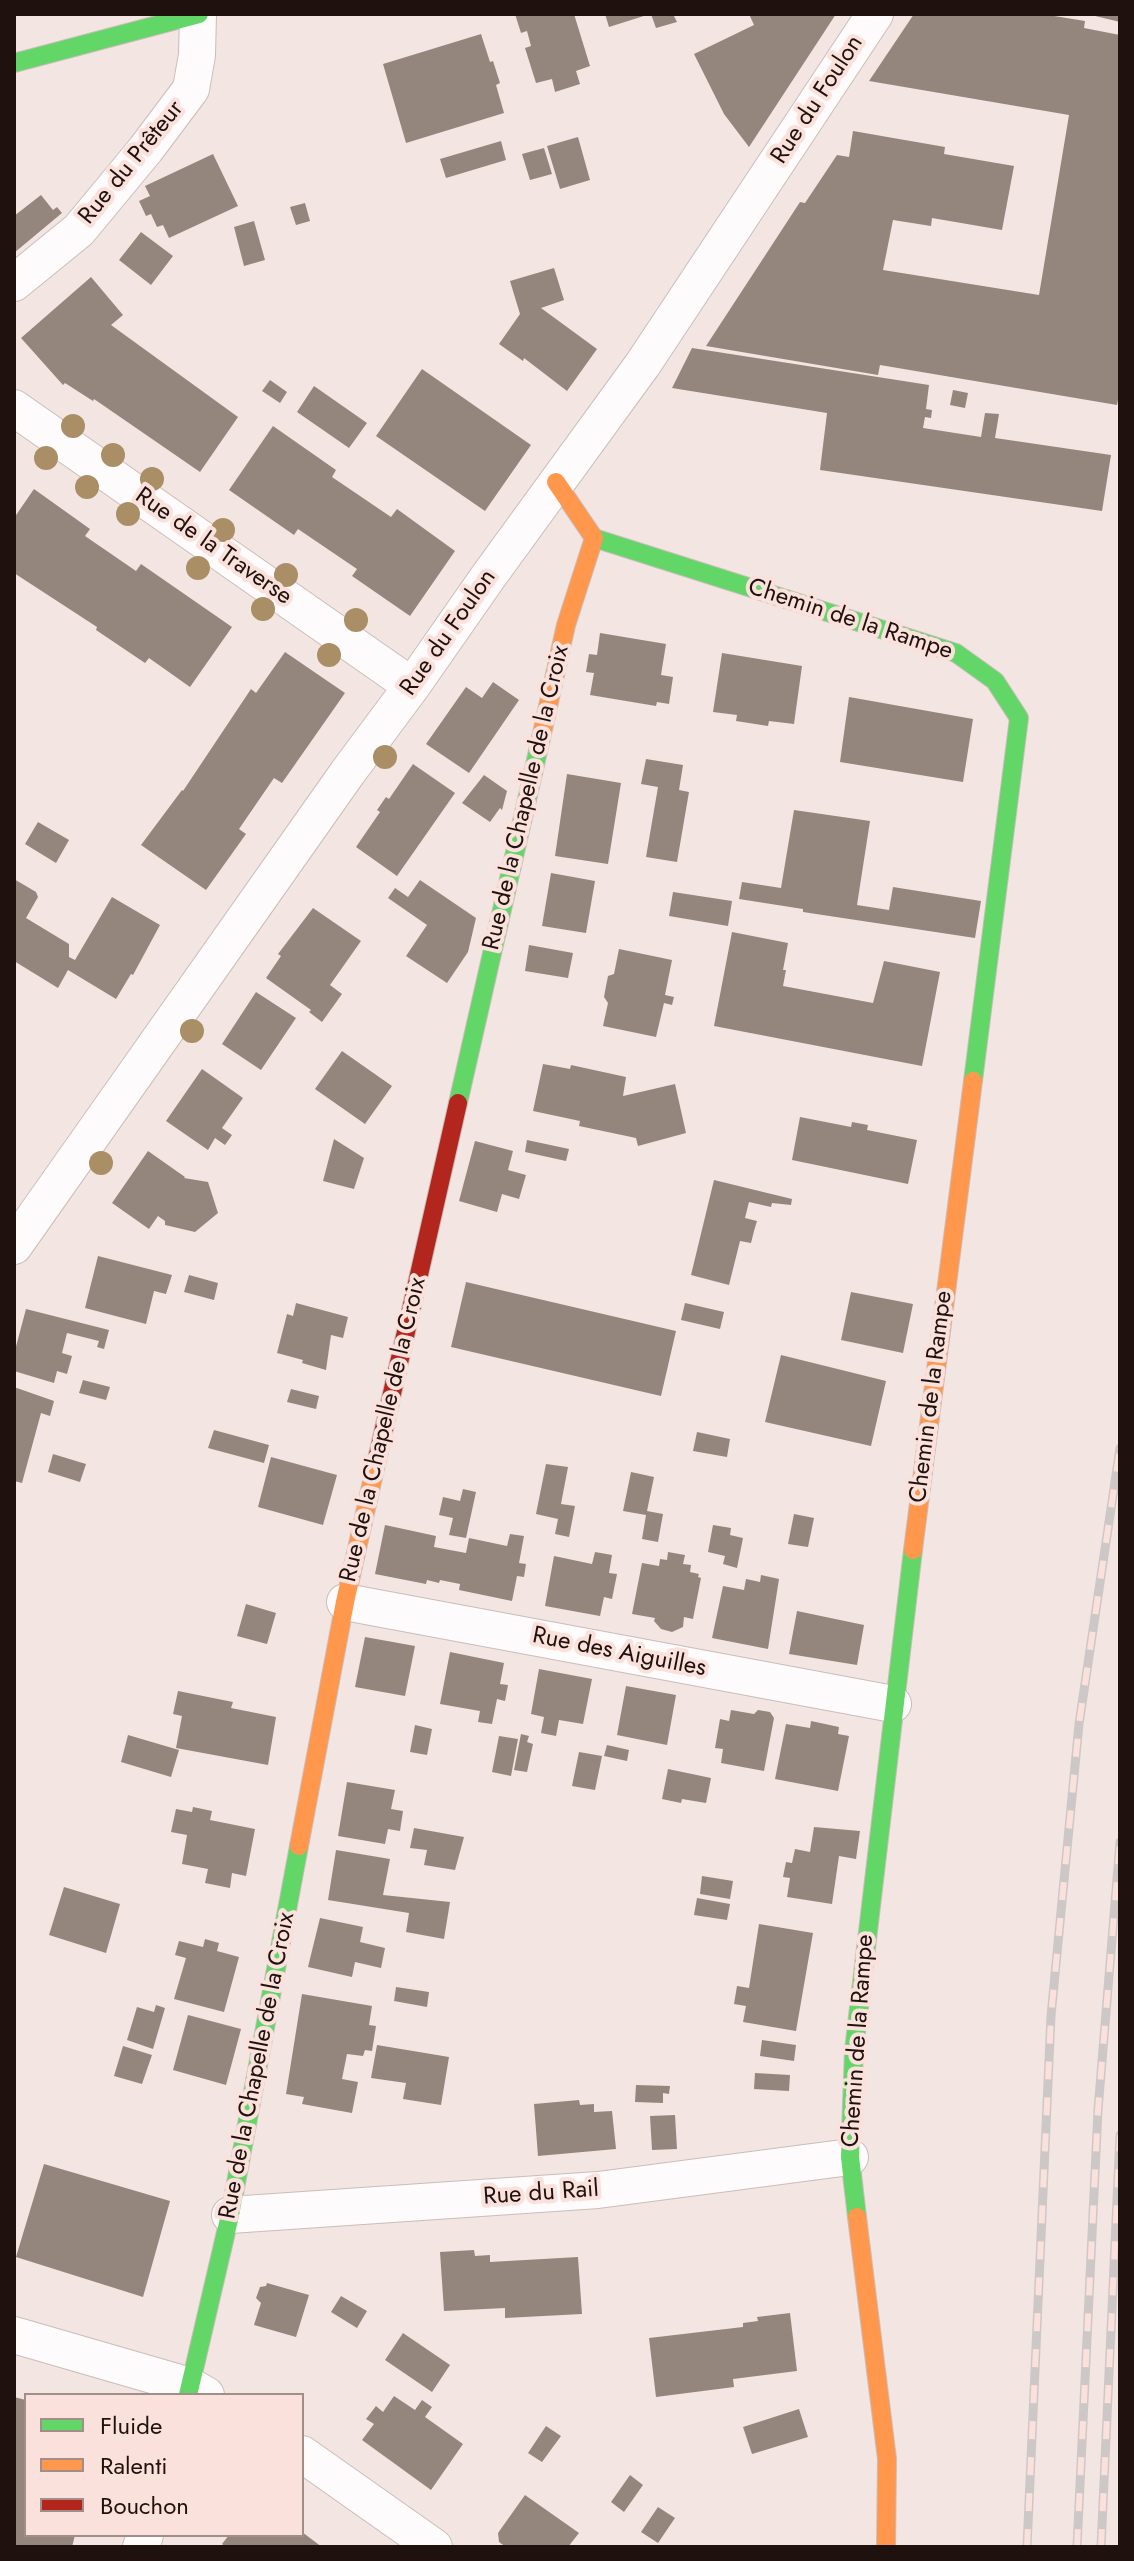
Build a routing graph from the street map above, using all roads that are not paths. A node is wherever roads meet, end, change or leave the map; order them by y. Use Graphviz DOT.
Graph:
graph roads {
  1 [pos="198,14"];
  2 [pos="875,14"];
  3 [pos="14,63"];
  4 [pos="14,283"];
  5 [pos="14,408"];
  6 [pos="556,482"];
  7 [pos="594,538"];
  8 [pos="412,686"];
  9 [pos="14,1246"];
  10 [pos="345,1602"];
  11 [pos="893,1704"];
  12 [pos="850,2157"];
  13 [pos="230,2215"];
  14 [pos="14,2335"];
  15 [pos="195,2392"];
  16 [pos="304,2455"];
  17 [pos="434,2547"];
  18 [pos="886,2547"];
  1 -- 3 [label="street"];
  1 -- 4 [label="street, Rue du Prêteur"];
  2 -- 6 [label="street, Rue du Foulon"];
  5 -- 8 [label="street, Rue de la Traverse"];
  6 -- 7 [label="street"];
  6 -- 8 [label="street, Rue du Foulon"];
  7 -- 10 [label="street, Rue de la Chapelle de la Croix"];
  7 -- 11 [label="street, Chemin de la Rampe"];
  8 -- 9 [label="street, Rue du Foulon"];
  10 -- 11 [label="street, Rue des Aiguilles"];
  10 -- 13 [label="street, Rue de la Chapelle de la Croix"];
  11 -- 12 [label="street, Chemin de la Rampe"];
  12 -- 13 [label="street, Rue du Rail"];
  12 -- 18 [label="street, Chemin de la Rampe"];
  13 -- 15 [label="street, Rue de la Chapelle de la Croix"];
  14 -- 15 [label="street"];
  16 -- 17 [label="street"];
}
